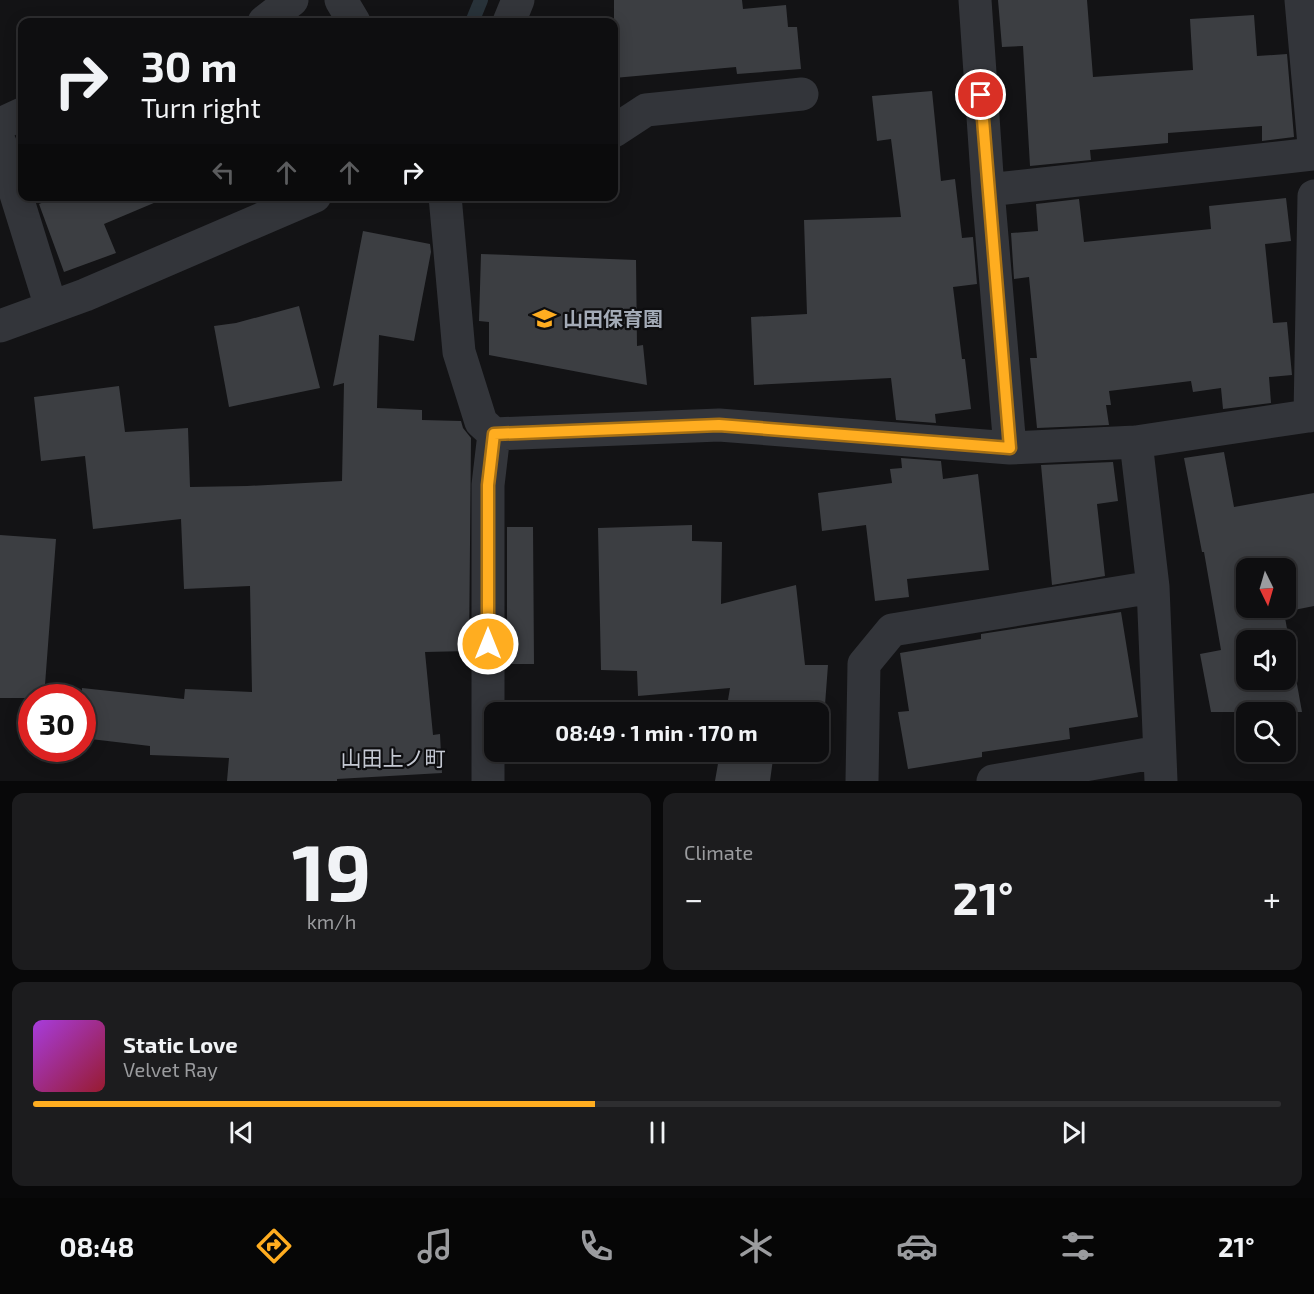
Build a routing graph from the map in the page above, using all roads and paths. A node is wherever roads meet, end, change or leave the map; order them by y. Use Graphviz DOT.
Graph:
graph roads {
  1 [pos="292,0"];
  2 [pos="342,0"];
  3 [pos="518,0"];
  4 [pos="975,0"];
  5 [pos="1301,0"];
  6 [pos="269,18"];
  7 [pos="352,18"];
  8 [pos="511,18"];
  9 [pos="802,94"];
  10 [pos="18,116"];
  11 [pos="0,123"];
  12 [pos="618,128"];
  13 [pos="0,143"];
  14 [pos="1314,145"];
  15 [pos="1314,154"];
  16 [pos="988,190"];
  17 [pos="1314,196"];
  18 [pos="18,201"];
  19 [pos="18,201"];
  20 [pos="303,201"];
  21 [pos="445,201"];
  22 [pos="51,307"];
  23 [pos="0,326"];
  24 [pos="1312,416"];
  25 [pos="494,434"];
  26 [pos="1136,442"];
  27 [pos="1010,448"];
  28 [pos="1153,587"];
  29 [pos="1160,766"];
  30 [pos="488,781"];
  31 [pos="862,781"];
  32 [pos="993,781"];
  1 -- 6 [label="street"];
  2 -- 7 [label="street"];
  3 -- 8 [label="street"];
  4 -- 16 [label="street"];
  5 -- 14 [label="street"];
  9 -- 12 [label="street"];
  10 -- 11 [label="street"];
  13 -- 19 [label="street"];
  15 -- 16 [label="street"];
  16 -- 27 [label="street"];
  17 -- 24 [label="street"];
  18 -- 22 [label="street"];
  20 -- 22 [label="street"];
  21 -- 25 [label="street"];
  22 -- 23 [label="street"];
  24 -- 26 [label="street"];
  25 -- 27 [label="street"];
  25 -- 30 [label="street"];
  26 -- 27 [label="street"];
  26 -- 28 [label="street"];
  28 -- 29 [label="street"];
  28 -- 31 [label="street"];
  29 -- 32 [label="street"];
}
